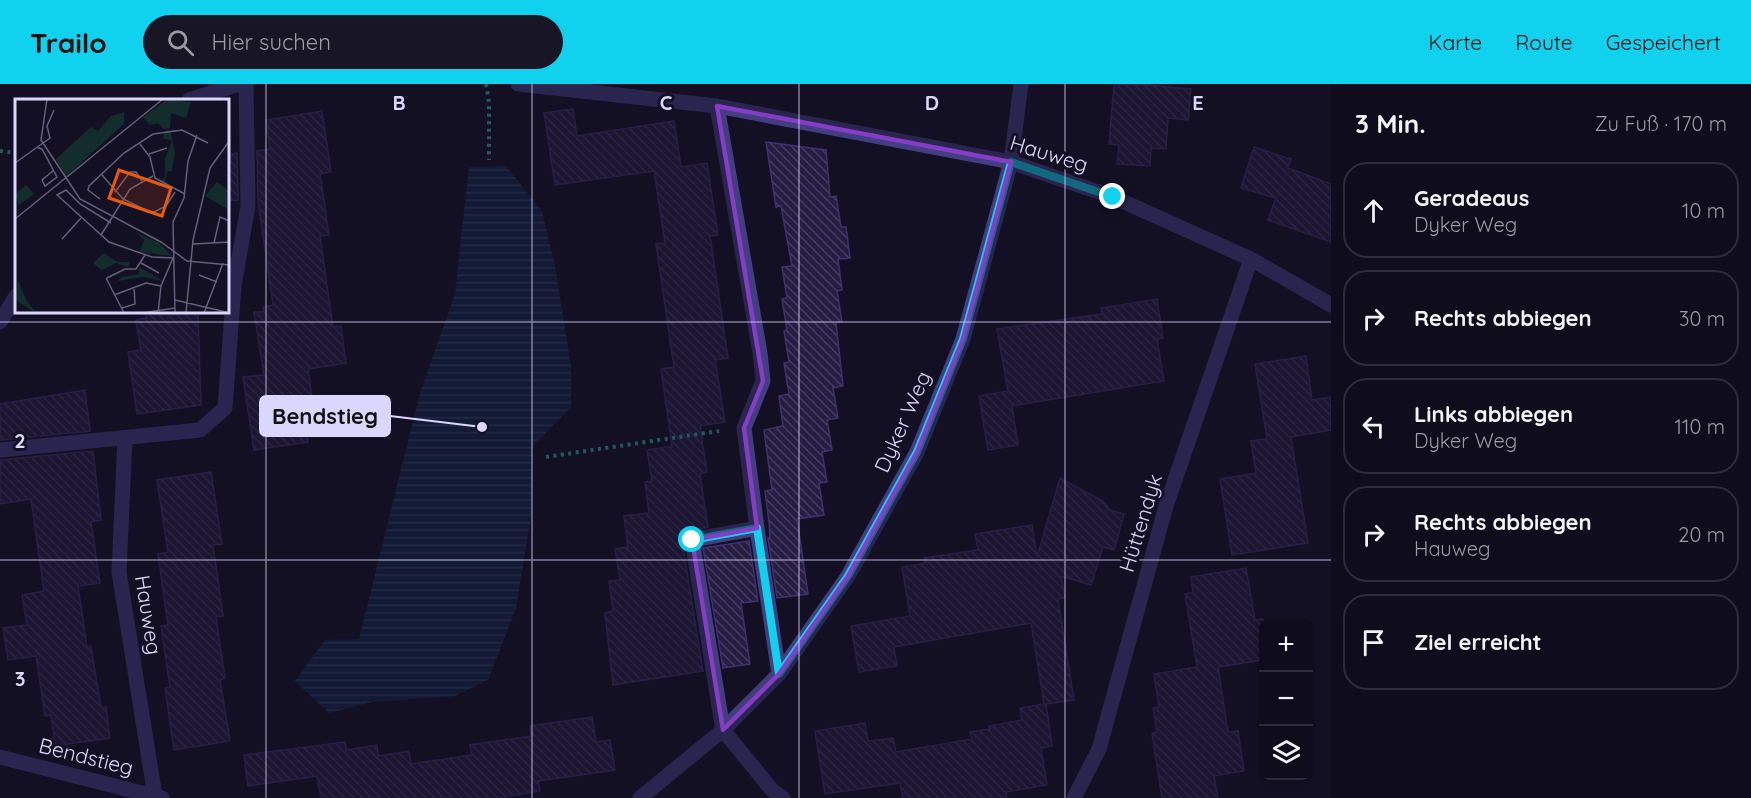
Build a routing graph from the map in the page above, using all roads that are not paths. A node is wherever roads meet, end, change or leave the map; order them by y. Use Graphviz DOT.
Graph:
graph roads {
  1 [pos="239,84"];
  2 [pos="246,84"];
  3 [pos="519,84"];
  4 [pos="1021,84"];
  5 [pos="192,99"];
  6 [pos="717,106"];
  7 [pos="1011,162"];
  8 [pos="1251,259"];
  9 [pos="15,298"];
  10 [pos="1331,305"];
  11 [pos="0,322"];
  12 [pos="125,439"];
  13 [pos="0,450"];
  14 [pos="757,528"];
  15 [pos="779,674"];
  16 [pos="723,730"];
  17 [pos="0,757"];
  18 [pos="775,795"];
  19 [pos="159,797"];
  20 [pos="640,798"];
  21 [pos="1074,798"];
  1 -- 5 [label="street"];
  2 -- 12 [label="street"];
  3 -- 6 [label="street, Hauweg"];
  4 -- 7 [label="street, Dyker Weg"];
  6 -- 7 [label="street, Hauweg"];
  6 -- 14 [label="street"];
  7 -- 8 [label="street, Hauweg"];
  7 -- 15 [label="street, Dyker Weg"];
  8 -- 10 [label="street, Hauweg"];
  8 -- 21 [label="street, Hüttendyk"];
  9 -- 11 [label="street"];
  12 -- 13 [label="street"];
  12 -- 19 [label="street, Hauweg"];
  14 -- 15 [label="street"];
  14 -- 16 [label="street"];
  15 -- 16 [label="street, Dyker Weg"];
  16 -- 18 [label="street"];
  16 -- 20 [label="street, Dyker Weg"];
  17 -- 19 [label="street, Bendstieg"];
}
